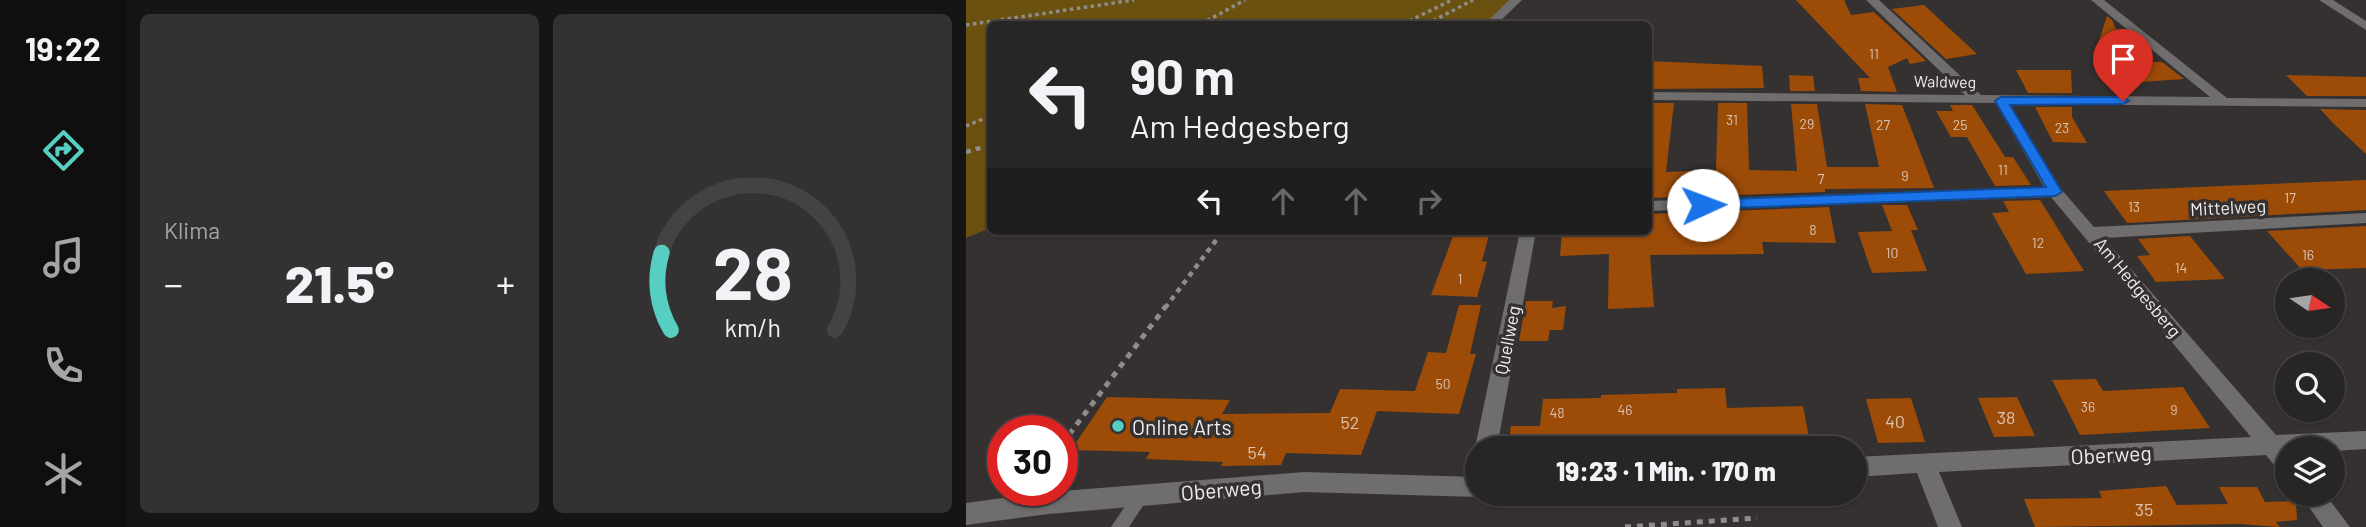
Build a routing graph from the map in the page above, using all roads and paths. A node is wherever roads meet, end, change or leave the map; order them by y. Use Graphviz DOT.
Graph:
graph roads {
  1 [pos="1134,0"];
  2 [pos="1245,0"];
  3 [pos="1452,0"];
  4 [pos="1473,0"];
  5 [pos="1516,0"];
  6 [pos="1872,0"];
  7 [pos="2097,0"];
  8 [pos="2325,0"];
  9 [pos="993,21"];
  10 [pos="1206,21"];
  11 [pos="1409,21"];
  12 [pos="1433,21"];
  13 [pos="1494,21"];
  14 [pos="987,22"];
  15 [pos="966,25"];
  16 [pos="2366,26"];
  17 [pos="1652,96"];
  18 [pos="1977,99"];
  19 [pos="2001,101"];
  20 [pos="2225,103"];
  21 [pos="2366,103"];
  22 [pos="987,117"];
  23 [pos="966,126"];
  24 [pos="987,146"];
  25 [pos="966,152"];
  26 [pos="2055,192"];
  27 [pos="1652,206"];
  28 [pos="2366,219"];
  29 [pos="2091,233"];
  30 [pos="1220,235"];
  31 [pos="1527,235"];
  32 [pos="1078,422"];
  33 [pos="1488,436"];
  34 [pos="2366,440"];
  35 [pos="2345,444"];
  36 [pos="2275,449"];
  37 [pos="2275,455"];
  38 [pos="1924,463"];
  39 [pos="1867,466"];
  40 [pos="1465,486"];
  41 [pos="1142,495"];
  42 [pos="2321,506"];
  43 [pos="966,514"];
  44 [pos="1757,517"];
  45 [pos="1119,527"];
  46 [pos="1625,527"];
  47 [pos="1950,527"];
  48 [pos="2338,527"];
  1 -- 9 [label="path"];
  2 -- 10 [label="path"];
  3 -- 11 [label="path"];
  4 -- 12 [label="path"];
  5 -- 13 [label="street"];
  6 -- 18 [label="street"];
  7 -- 20 [label="street"];
  8 -- 16 [label="street"];
  14 -- 15 [label="path"];
  17 -- 18 [label="street, Waldweg"];
  18 -- 19 [label="street, Waldweg"];
  19 -- 20 [label="street, Waldweg"];
  19 -- 26 [label="street, Am Hedgesberg"];
  20 -- 21 [label="street, Waldweg"];
  22 -- 23 [label="path"];
  24 -- 25 [label="path"];
  26 -- 27 [label="street"];
  26 -- 29 [label="street, Am Hedgesberg"];
  28 -- 29 [label="street, Mittelweg"];
  29 -- 36 [label="street, Am Hedgesberg"];
  30 -- 32 [label="path"];
  31 -- 33 [label="street, Quellweg"];
  34 -- 35 [label="street, Oberweg"];
  37 -- 38 [label="street, Oberweg"];
  38 -- 39 [label="street, Oberweg"];
  38 -- 47 [label="street"];
  40 -- 41 [label="street, Oberweg"];
  41 -- 43 [label="street, Oberweg"];
  41 -- 45 [label="lane"];
  42 -- 48 [label="street"];
  44 -- 46 [label="path"];
}
